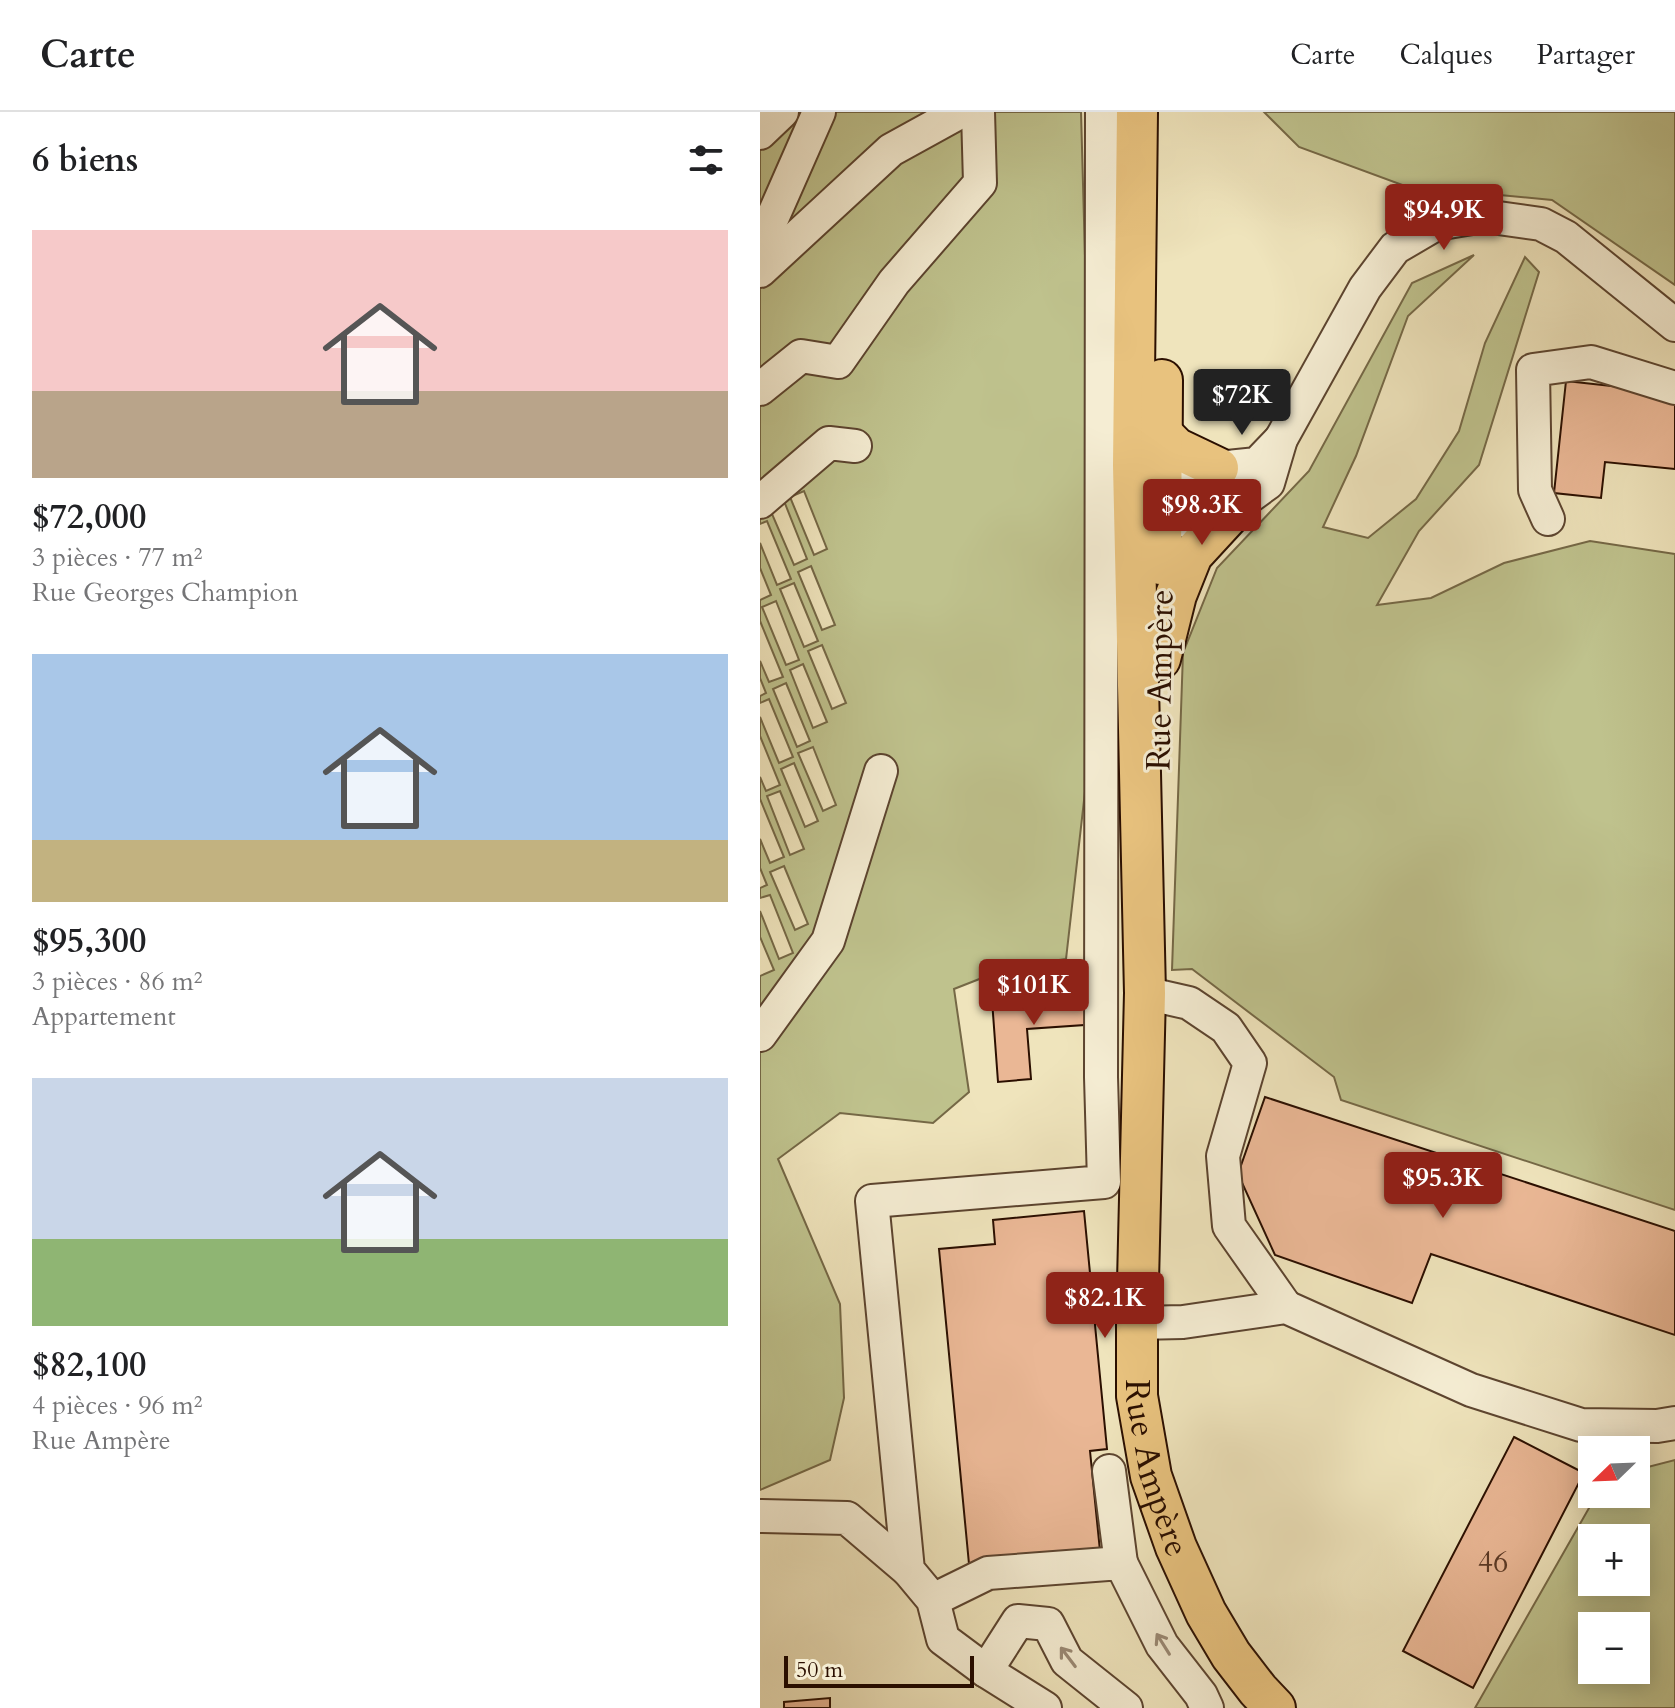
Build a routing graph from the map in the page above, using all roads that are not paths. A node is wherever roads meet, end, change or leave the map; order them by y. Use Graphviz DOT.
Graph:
graph roads {
  1 [pos="782,112"];
  2 [pos="819,112"];
  3 [pos="960,112"];
  4 [pos="978,112"];
  5 [pos="1102,112"];
  6 [pos="1137,112"];
  7 [pos="1159,112"];
  8 [pos="760,133"];
  9 [pos="760,246"];
  10 [pos="1136,246"];
  11 [pos="760,271"];
  12 [pos="1675,325"];
  13 [pos="1675,388"];
  14 [pos="760,389"];
  15 [pos="1161,433"];
  16 [pos="1281,439"];
  17 [pos="855,446"];
  18 [pos="1218,468"];
  19 [pos="760,502"];
  20 [pos="1157,503"];
  21 [pos="1238,505"];
  22 [pos="1548,519"];
  23 [pos="1134,556"];
  24 [pos="1160,659"];
  25 [pos="881,771"];
  26 [pos="1144,910"];
  27 [pos="1145,993"];
  28 [pos="760,1035"];
  29 [pos="1286,1307"];
  30 [pos="1137,1323"];
  31 [pos="1675,1423"];
  32 [pos="1109,1471"];
  33 [pos="760,1516"];
  34 [pos="1121,1563"];
  35 [pos="908,1570"];
  36 [pos="933,1600"];
  37 [pos="986,1671"];
  38 [pos="1045,1708"];
  39 [pos="1126,1708"];
  40 [pos="1207,1708"];
  41 [pos="1275,1708"];
  1 -- 8 [label="street"];
  2 -- 9 [label="street"];
  3 -- 11 [label="street"];
  4 -- 14 [label="street"];
  5 -- 35 [label="street"];
  6 -- 10 [label="main road, Rue Ampère"];
  7 -- 15 [label="main road, Rue Ampère"];
  10 -- 20 [label="street"];
  10 -- 23 [label="main road, Rue Ampère"];
  12 -- 16 [label="street"];
  13 -- 22 [label="street"];
  15 -- 18 [label="main road"];
  15 -- 20 [label="main road, Rue Ampère"];
  16 -- 18 [label="street"];
  16 -- 21 [label="street"];
  17 -- 19 [label="street"];
  18 -- 20 [label="street"];
  20 -- 21 [label="street"];
  20 -- 23 [label="street"];
  20 -- 24 [label="main road, Rue Ampère"];
  21 -- 24 [label="main road"];
  23 -- 26 [label="main road, Rue Ampère"];
  24 -- 26 [label="main road, Rue Ampère"];
  25 -- 28 [label="street"];
  26 -- 27 [label="main road, Rue Ampère"];
  27 -- 29 [label="street"];
  27 -- 30 [label="main road, Rue Ampère"];
  29 -- 30 [label="street"];
  29 -- 31 [label="street"];
  30 -- 41 [label="main road, Rue Ampère"];
  32 -- 34 [label="street"];
  33 -- 35 [label="street"];
  34 -- 36 [label="street"];
  40 -- 34 [label="street, one-way"];
  35 -- 36 [label="street"];
  36 -- 37 [label="street"];
  37 -- 38 [label="street"];
  39 -- 37 [label="street, one-way"];
}
